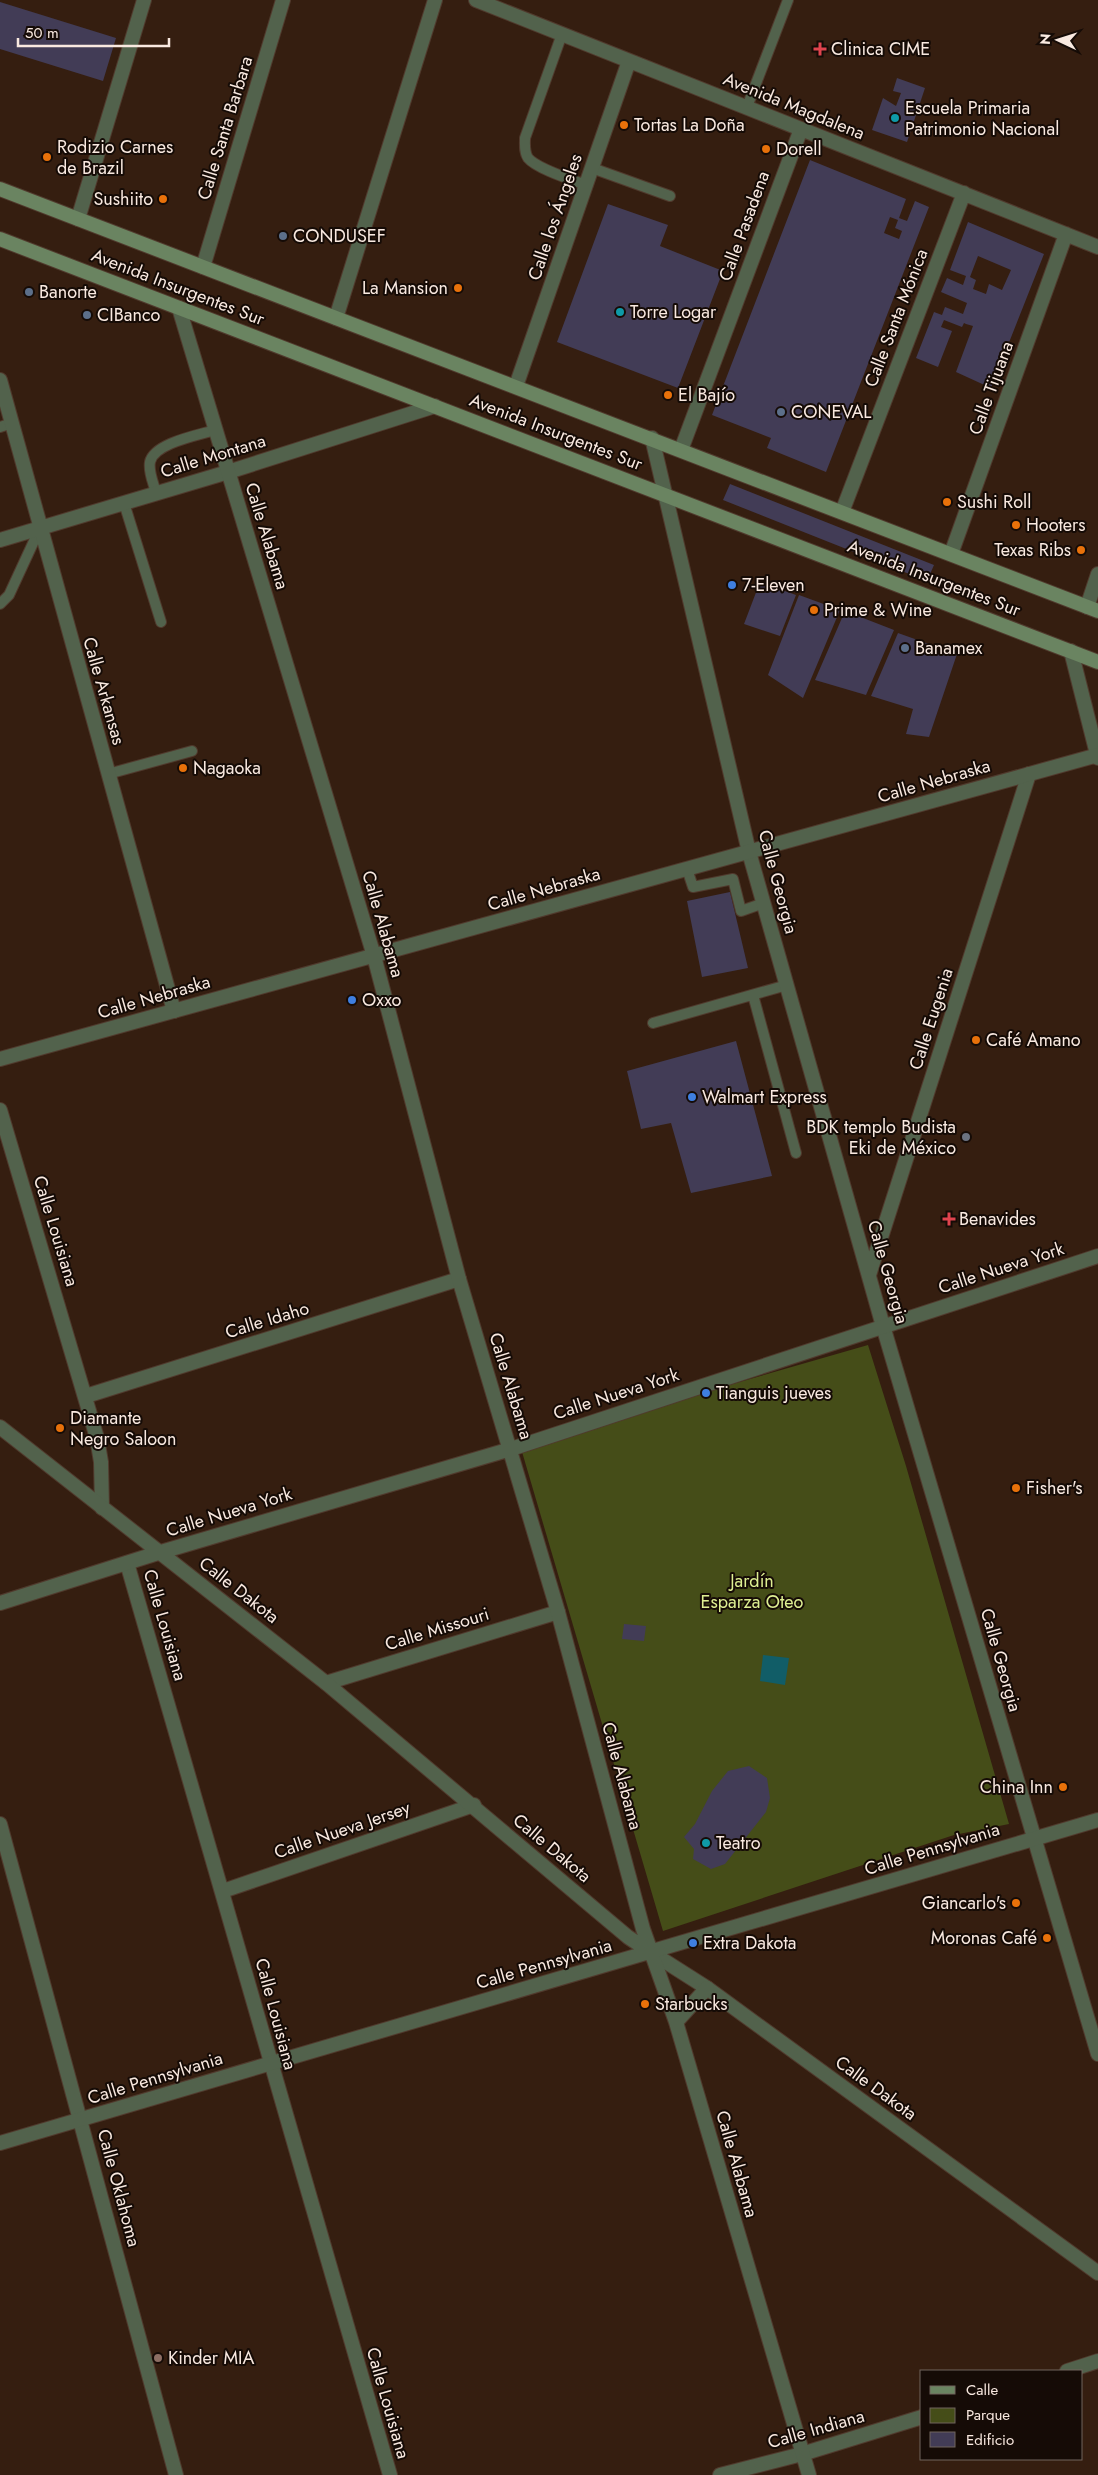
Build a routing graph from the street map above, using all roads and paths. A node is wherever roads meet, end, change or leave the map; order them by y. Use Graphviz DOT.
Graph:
graph roads {
  1 [pos="144,0"];
  2 [pos="283,0"];
  3 [pos="435,0"];
  4 [pos="476,0"];
  5 [pos="788,0"];
  6 [pos="562,34"];
  7 [pos="630,61"];
  8 [pos="747,107"];
  9 [pos="801,129"];
  10 [pos="592,168"];
  11 [pos="586,185"];
  12 [pos="0,190"];
  13 [pos="964,193"];
  14 [pos="670,196"];
  15 [pos="78,219"];
  16 [pos="1066,234"];
  17 [pos="0,239"];
  18 [pos="1098,247"];
  19 [pos="203,267"];
  20 [pos="179,308"];
  21 [pos="336,318"];
  22 [pos="0,380"];
  23 [pos="516,386"];
  24 [pos="435,406"];
  25 [pos="6,425"];
  26 [pos="215,430"];
  27 [pos="652,438"];
  28 [pos="681,450"];
  29 [pos="228,472"];
  30 [pos="156,493"];
  31 [pos="664,494"];
  32 [pos="124,502"];
  33 [pos="842,512"];
  34 [pos="40,528"];
  35 [pos="0,540"];
  36 [pos="951,554"];
  37 [pos="1098,574"];
  38 [pos="0,604"];
  39 [pos="1093,609"];
  40 [pos="161,622"];
  41 [pos="1071,651"];
  42 [pos="1098,662"];
  43 [pos="192,751"];
  44 [pos="1098,756"];
  45 [pos="108,774"];
  46 [pos="1028,774"];
  47 [pos="749,852"];
  48 [pos="687,869"];
  49 [pos="764,903"];
  50 [pos="374,956"];
  51 [pos="788,985"];
  52 [pos="753,995"];
  53 [pos="174,1011"];
  54 [pos="653,1023"];
  55 [pos="0,1060"];
  56 [pos="0,1110"];
  57 [pos="796,1153"];
  58 [pos="1098,1256"];
  59 [pos="869,1275"];
  60 [pos="459,1279"];
  61 [pos="883,1326"];
  62 [pos="86,1396"];
  63 [pos="0,1427"];
  64 [pos="511,1449"];
  65 [pos="102,1508"];
  66 [pos="161,1552"];
  67 [pos="127,1563"];
  68 [pos="0,1603"];
  69 [pos="558,1612"];
  70 [pos="326,1683"];
  71 [pos="474,1805"];
  72 [pos="1098,1820"];
  73 [pos="0,1824"];
  74 [pos="1034,1838"];
  75 [pos="223,1891"];
  76 [pos="652,1952"];
  77 [pos="707,1988"];
  78 [pos="1093,2019"];
  79 [pos="676,2022"];
  80 [pos="1098,2054"];
  81 [pos="270,2064"];
  82 [pos="81,2120"];
  83 [pos="0,2143"];
  84 [pos="1098,2273"];
  85 [pos="1098,2362"];
  86 [pos="1070,2370"];
  87 [pos="920,2418"];
  88 [pos="802,2454"];
  89 [pos="176,2475"];
  90 [pos="390,2475"];
  91 [pos="720,2475"];
  92 [pos="809,2475"];
  1 -- 15 [label="street"];
  2 -- 19 [label="street, Calle Santa Barbara"];
  3 -- 21 [label="street"];
  4 -- 6 [label="street, Avenida Magdalena"];
  5 -- 8 [label="lane"];
  6 -- 7 [label="street, Avenida Magdalena"];
  6 -- 11 [label="lane"];
  7 -- 8 [label="street, Avenida Magdalena"];
  7 -- 10 [label="street, Calle los Ángeles"];
  8 -- 9 [label="street, Avenida Magdalena"];
  9 -- 13 [label="street, Avenida Magdalena"];
  9 -- 28 [label="street, Calle Pasadena"];
  10 -- 11 [label="street, Calle los Ángeles"];
  10 -- 14 [label="lane"];
  11 -- 23 [label="street, Calle los Ángeles"];
  12 -- 15 [label="main road, Avenida Insurgentes Sur"];
  13 -- 16 [label="street, Avenida Magdalena"];
  13 -- 33 [label="street, Calle Santa Mónica"];
  15 -- 19 [label="main road, Avenida Insurgentes Sur"];
  16 -- 18 [label="street, Avenida Magdalena"];
  16 -- 36 [label="street, Calle Tijuana"];
  17 -- 20 [label="main road, Avenida Insurgentes Sur"];
  19 -- 21 [label="main road, Avenida Insurgentes Sur"];
  20 -- 24 [label="main road, Avenida Insurgentes Sur"];
  20 -- 26 [label="street, Calle Alabama"];
  21 -- 23 [label="main road, Avenida Insurgentes Sur"];
  22 -- 25 [label="street, Calle Arkansas"];
  23 -- 27 [label="main road, Avenida Insurgentes Sur"];
  24 -- 29 [label="street, Calle Montana"];
  24 -- 31 [label="main road, Avenida Insurgentes Sur"];
  25 -- 34 [label="street, Calle Arkansas"];
  26 -- 29 [label="street, Calle Alabama"];
  26 -- 30 [label="lane"];
  27 -- 28 [label="main road, Avenida Insurgentes Sur"];
  27 -- 31 [label="street"];
  28 -- 33 [label="main road, Avenida Insurgentes Sur"];
  29 -- 30 [label="street, Calle Montana"];
  29 -- 50 [label="street, Calle Alabama"];
  30 -- 32 [label="street, Calle Montana"];
  31 -- 41 [label="main road, Avenida Insurgentes Sur"];
  31 -- 47 [label="street, Calle Georgia"];
  32 -- 34 [label="street, Calle Montana"];
  32 -- 40 [label="lane"];
  33 -- 36 [label="main road, Avenida Insurgentes Sur"];
  34 -- 35 [label="street, Calle Montana"];
  34 -- 38 [label="lane"];
  34 -- 45 [label="street, Calle Arkansas"];
  36 -- 39 [label="main road, Avenida Insurgentes Sur"];
  37 -- 39 [label="street"];
  41 -- 42 [label="main road, Avenida Insurgentes Sur"];
  41 -- 44 [label="street"];
  43 -- 45 [label="lane"];
  44 -- 46 [label="street, Calle Nebraska"];
  45 -- 53 [label="street, Calle Arkansas"];
  46 -- 47 [label="street, Calle Nebraska"];
  46 -- 59 [label="street, Calle Eugenia"];
  47 -- 48 [label="street, Calle Nebraska"];
  47 -- 49 [label="street, Calle Georgia"];
  48 -- 49 [label="lane"];
  48 -- 50 [label="street, Calle Nebraska"];
  49 -- 51 [label="street, Calle Georgia"];
  50 -- 53 [label="street, Calle Nebraska"];
  50 -- 60 [label="street, Calle Alabama"];
  51 -- 52 [label="lane"];
  51 -- 59 [label="street, Calle Georgia"];
  52 -- 54 [label="lane"];
  52 -- 57 [label="lane"];
  53 -- 55 [label="street, Calle Nebraska"];
  56 -- 62 [label="street, Calle Louisiana"];
  58 -- 61 [label="street, Calle Nueva York"];
  59 -- 61 [label="street, Calle Georgia"];
  60 -- 62 [label="street, Calle Idaho"];
  60 -- 64 [label="street, Calle Alabama"];
  61 -- 64 [label="street, Calle Nueva York"];
  61 -- 74 [label="street, Calle Georgia"];
  62 -- 65 [label="street, Calle Louisiana"];
  63 -- 65 [label="street, Calle Dakota"];
  64 -- 66 [label="street, Calle Nueva York"];
  64 -- 69 [label="street, Calle Alabama"];
  65 -- 66 [label="street, Calle Dakota"];
  66 -- 67 [label="street, Calle Nueva York"];
  66 -- 70 [label="street, Calle Dakota"];
  67 -- 68 [label="street, Calle Nueva York"];
  67 -- 75 [label="street, Calle Louisiana"];
  69 -- 70 [label="street, Calle Missouri"];
  69 -- 76 [label="street, Calle Alabama"];
  70 -- 71 [label="street, Calle Dakota"];
  71 -- 75 [label="street, Calle Nueva Jersey"];
  71 -- 76 [label="street, Calle Dakota"];
  72 -- 74 [label="street, Calle Pennsylvania"];
  73 -- 82 [label="street, Calle Oklahoma"];
  74 -- 76 [label="street, Calle Pennsylvania"];
  74 -- 78 [label="street, Calle Georgia"];
  75 -- 81 [label="street, Calle Louisiana"];
  76 -- 77 [label="street, Calle Dakota"];
  76 -- 79 [label="street, Calle Alabama"];
  76 -- 81 [label="street, Calle Pennsylvania"];
  77 -- 79 [label="street"];
  77 -- 84 [label="street, Calle Dakota"];
  78 -- 80 [label="street, Calle Georgia"];
  79 -- 88 [label="street, Calle Alabama"];
  81 -- 82 [label="street, Calle Pennsylvania"];
  81 -- 90 [label="street, Calle Louisiana"];
  82 -- 83 [label="street, Calle Pennsylvania"];
  82 -- 89 [label="street, Calle Oklahoma"];
  85 -- 86 [label="street"];
  87 -- 88 [label="street, Calle Indiana"];
  88 -- 91 [label="street, Calle Indiana"];
  88 -- 92 [label="street, Calle Alabama"];
}
